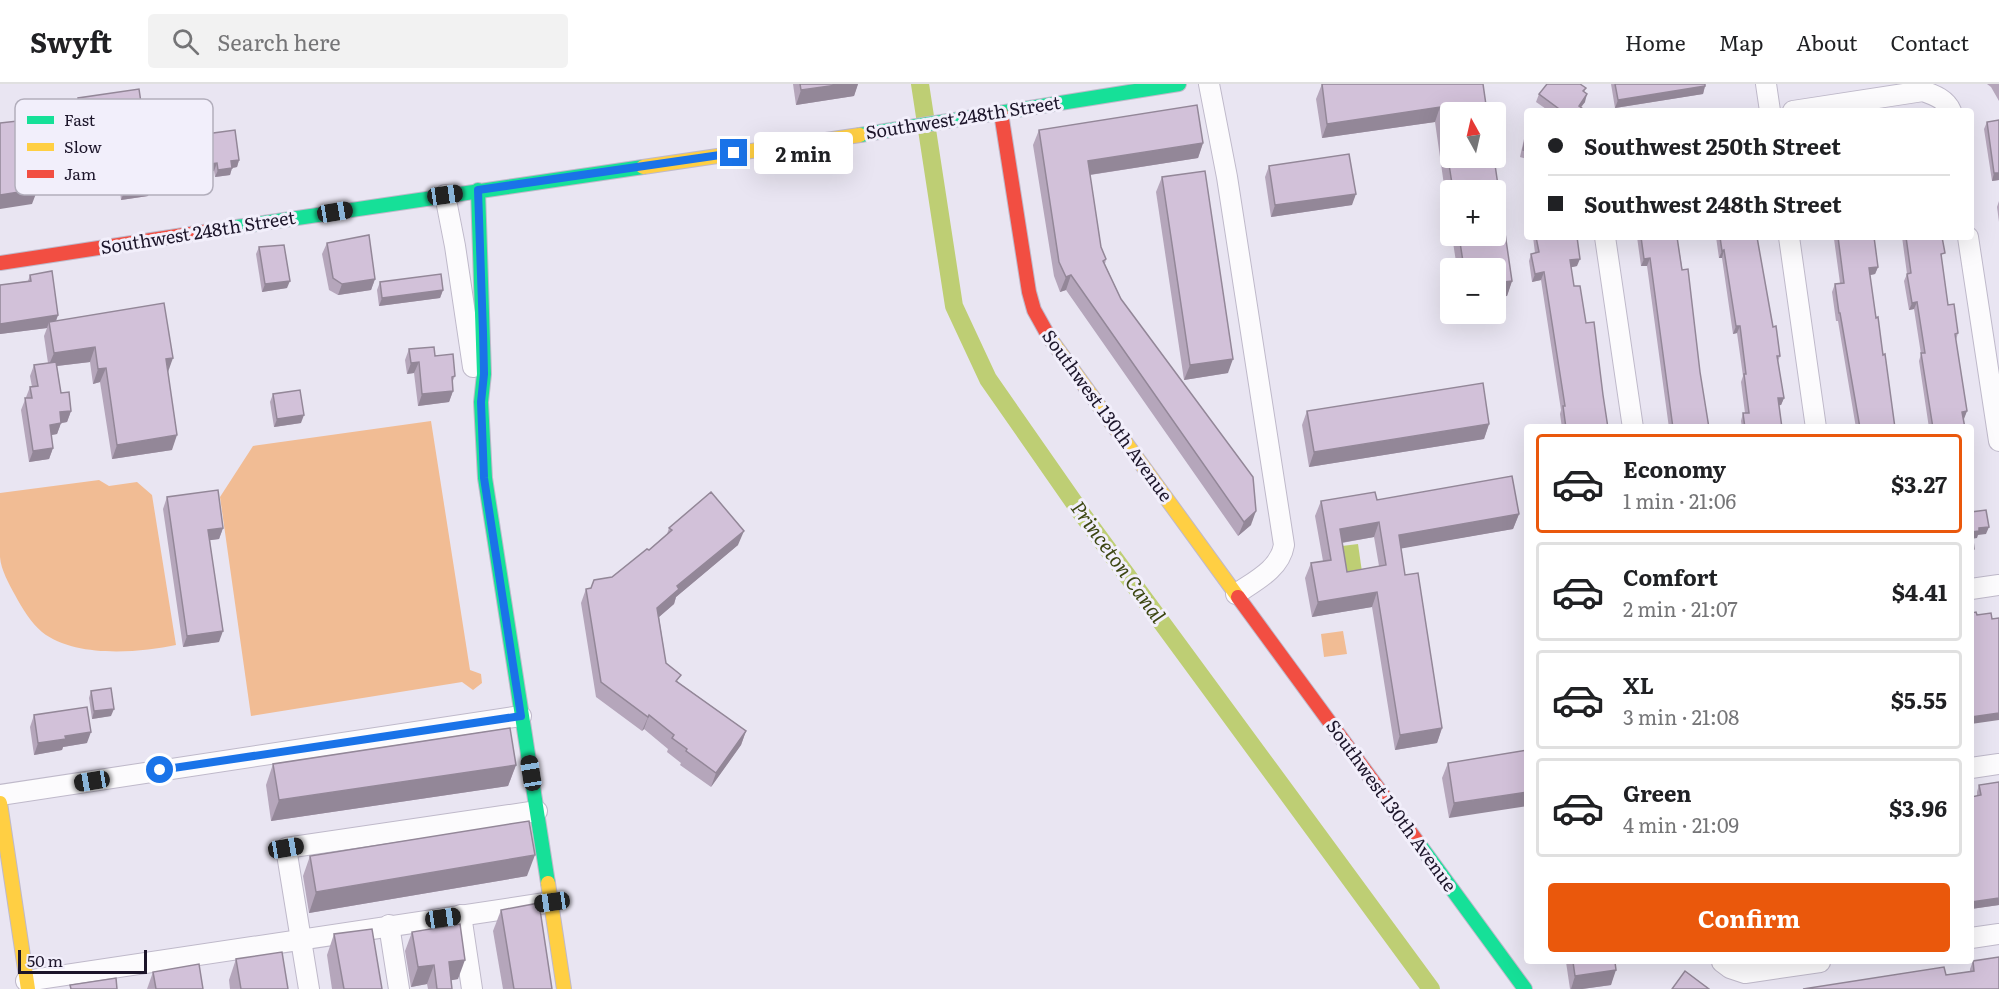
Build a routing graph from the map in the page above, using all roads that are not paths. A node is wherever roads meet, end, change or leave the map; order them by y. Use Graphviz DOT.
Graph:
graph roads {
  1 [pos="1179,84"];
  2 [pos="1209,84"];
  3 [pos="1766,84"];
  4 [pos="1946,105"];
  5 [pos="1770,108"];
  6 [pos="1812,108"];
  7 [pos="1001,113"];
  8 [pos="478,190"];
  9 [pos="445,195"];
  10 [pos="1605,240"];
  11 [pos="1789,240"];
  12 [pos="1968,240"];
  13 [pos="0,263"];
  14 [pos="481,402"];
  15 [pos="1633,424"];
  16 [pos="1815,424"];
  17 [pos="1999,441"];
  18 [pos="1999,585"];
  19 [pos="1974,589"];
  20 [pos="1236,594"];
  21 [pos="521,716"];
  22 [pos="1999,764"];
  23 [pos="1974,768"];
  24 [pos="0,795"];
  25 [pos="0,803"];
  26 [pos="537,811"];
  27 [pos="552,902"];
  28 [pos="461,915"];
  29 [pos="389,925"];
  30 [pos="1999,934"];
  31 [pos="1974,938"];
  32 [pos="301,940"];
  33 [pos="1806,964"];
  34 [pos="1726,965"];
  35 [pos="27,985"];
  36 [pos="309,989"];
  37 [pos="399,989"];
  38 [pos="472,989"];
  39 [pos="564,989"];
  40 [pos="1525,989"];
  1 -- 7 [label="street, Southwest 248th Street"];
  2 -- 20 [label="street"];
  3 -- 5 [label="street"];
  4 -- 6 [label="street"];
  7 -- 8 [label="street, Southwest 248th Street"];
  7 -- 20 [label="street, Southwest 130th Avenue"];
  8 -- 9 [label="street, Southwest 248th Street"];
  8 -- 14 [label="street"];
  9 -- 13 [label="street, Southwest 248th Street"];
  9 -- 14 [label="street"];
  10 -- 15 [label="street"];
  11 -- 16 [label="street"];
  12 -- 17 [label="street"];
  14 -- 21 [label="street"];
  18 -- 19 [label="street"];
  20 -- 40 [label="street, Southwest 130th Avenue"];
  21 -- 24 [label="street"];
  21 -- 26 [label="street"];
  22 -- 23 [label="street"];
  25 -- 35 [label="street"];
  26 -- 27 [label="street"];
  26 -- 32 [label="street"];
  27 -- 28 [label="street"];
  27 -- 39 [label="street"];
  28 -- 29 [label="street"];
  28 -- 38 [label="street"];
  29 -- 32 [label="street"];
  29 -- 37 [label="street"];
  30 -- 31 [label="street"];
  32 -- 35 [label="street"];
  32 -- 36 [label="street"];
  33 -- 34 [label="street"];
}
